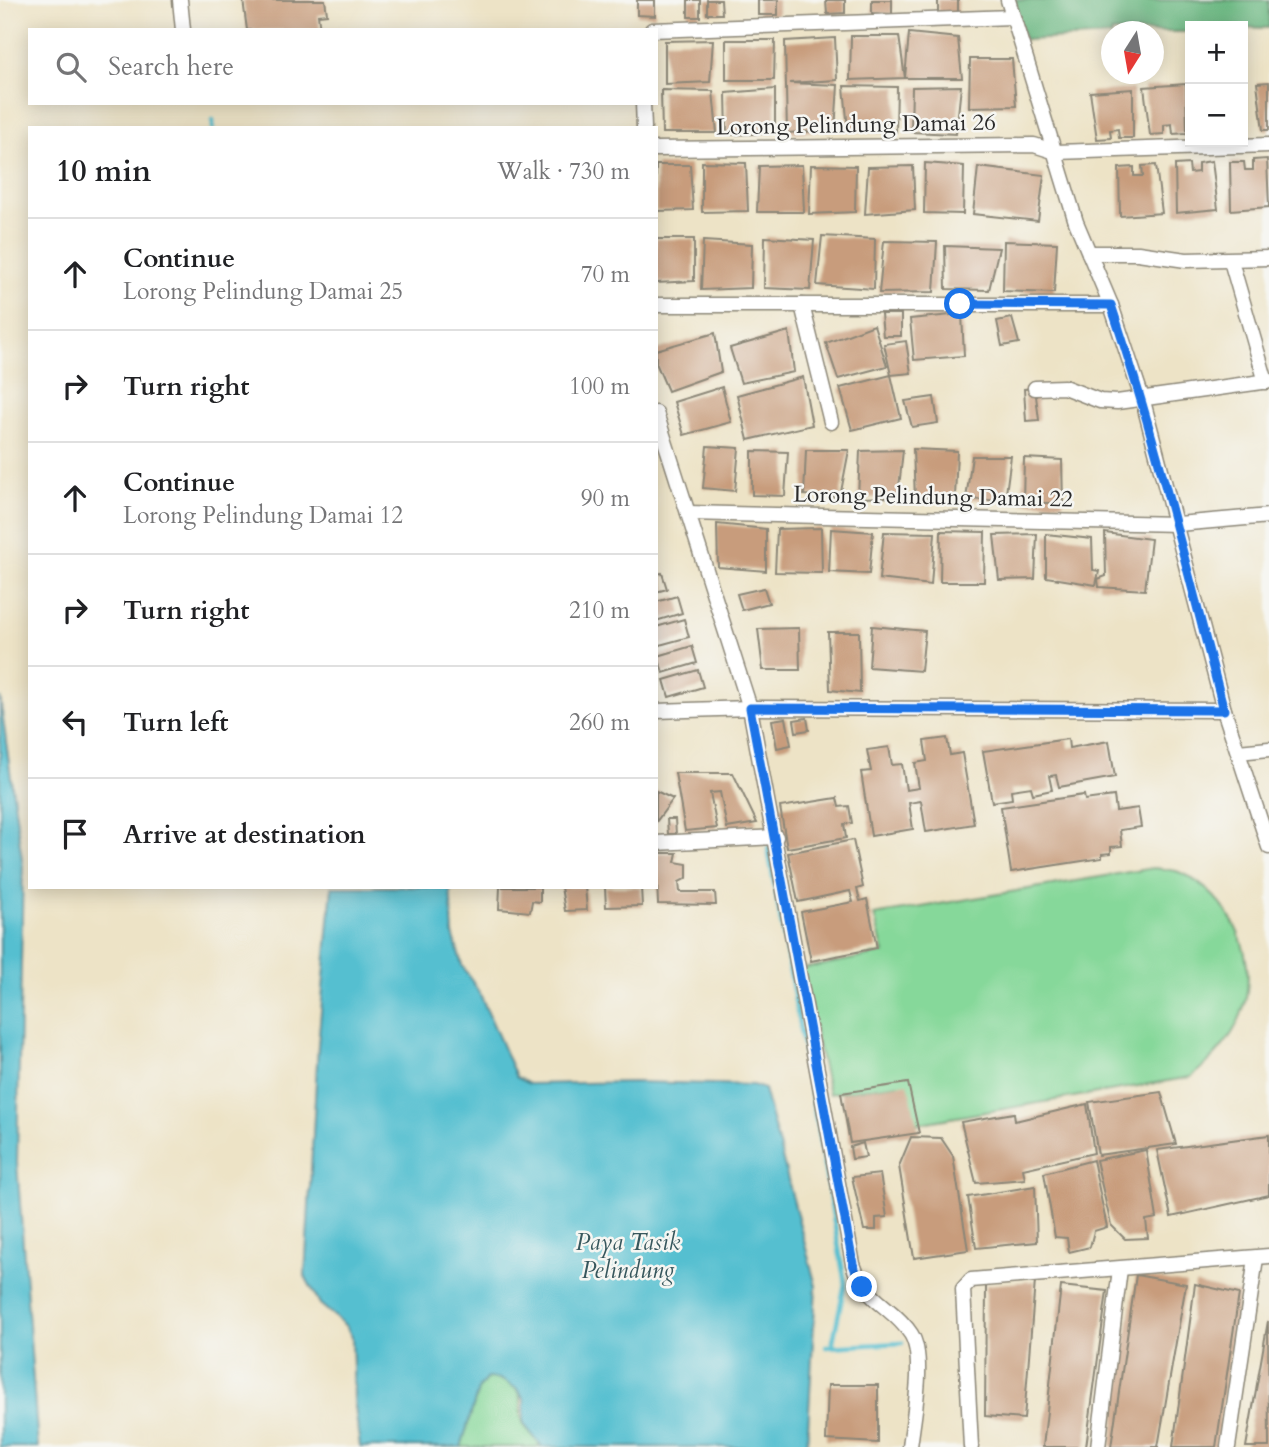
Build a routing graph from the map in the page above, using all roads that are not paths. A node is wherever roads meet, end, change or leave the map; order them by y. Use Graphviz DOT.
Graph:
graph roads {
  1 [pos="180,0"];
  2 [pos="1008,0"];
  3 [pos="1012,18"];
  4 [pos="183,28"];
  5 [pos="658,30"];
  6 [pos="643,105"];
  7 [pos="644,126"];
  8 [pos="1269,145"];
  9 [pos="658,149"];
  10 [pos="1056,152"];
  11 [pos="1089,253"];
  12 [pos="1269,258"];
  13 [pos="1231,261"];
  14 [pos="658,305"];
  15 [pos="802,305"];
  16 [pos="1111,305"];
  17 [pos="1267,382"];
  18 [pos="1035,388"];
  19 [pos="1143,401"];
  20 [pos="658,419"];
  21 [pos="831,422"];
  22 [pos="688,513"];
  23 [pos="1269,516"];
  24 [pos="1178,524"];
  25 [pos="750,708"];
  26 [pos="1224,710"];
  27 [pos="658,711"];
  28 [pos="1269,749"];
  29 [pos="1238,752"];
  30 [pos="776,837"];
  31 [pos="658,843"];
  32 [pos="1269,847"];
  33 [pos="1262,1257"];
  34 [pos="1120,1269"];
  35 [pos="910,1447"];
  36 [pos="971,1447"];
  37 [pos="1098,1447"];
  38 [pos="1228,1447"];
  1 -- 4 [label="street"];
  2 -- 3 [label="street"];
  3 -- 5 [label="street"];
  3 -- 10 [label="street"];
  6 -- 7 [label="street"];
  8 -- 10 [label="street, Lorong Pelindung Damai 26"];
  9 -- 10 [label="street, Lorong Pelindung Damai 26"];
  10 -- 11 [label="street"];
  11 -- 13 [label="street"];
  11 -- 16 [label="street"];
  12 -- 13 [label="street"];
  13 -- 17 [label="street"];
  14 -- 15 [label="street"];
  15 -- 16 [label="street"];
  15 -- 21 [label="street"];
  16 -- 19 [label="street"];
  17 -- 19 [label="street"];
  18 -- 19 [label="street"];
  19 -- 24 [label="street"];
  20 -- 22 [label="street"];
  22 -- 24 [label="street, Lorong Pelindung Damai 22"];
  22 -- 25 [label="street"];
  23 -- 24 [label="street, Lorong Pelindung Damai 22"];
  24 -- 26 [label="street"];
  25 -- 26 [label="street"];
  25 -- 27 [label="street"];
  25 -- 30 [label="street"];
  26 -- 29 [label="street"];
  28 -- 29 [label="street"];
  29 -- 32 [label="street"];
  30 -- 31 [label="street"];
  30 -- 35 [label="street"];
  33 -- 34 [label="street"];
  33 -- 38 [label="street"];
  34 -- 36 [label="street"];
  34 -- 37 [label="street"];
}
